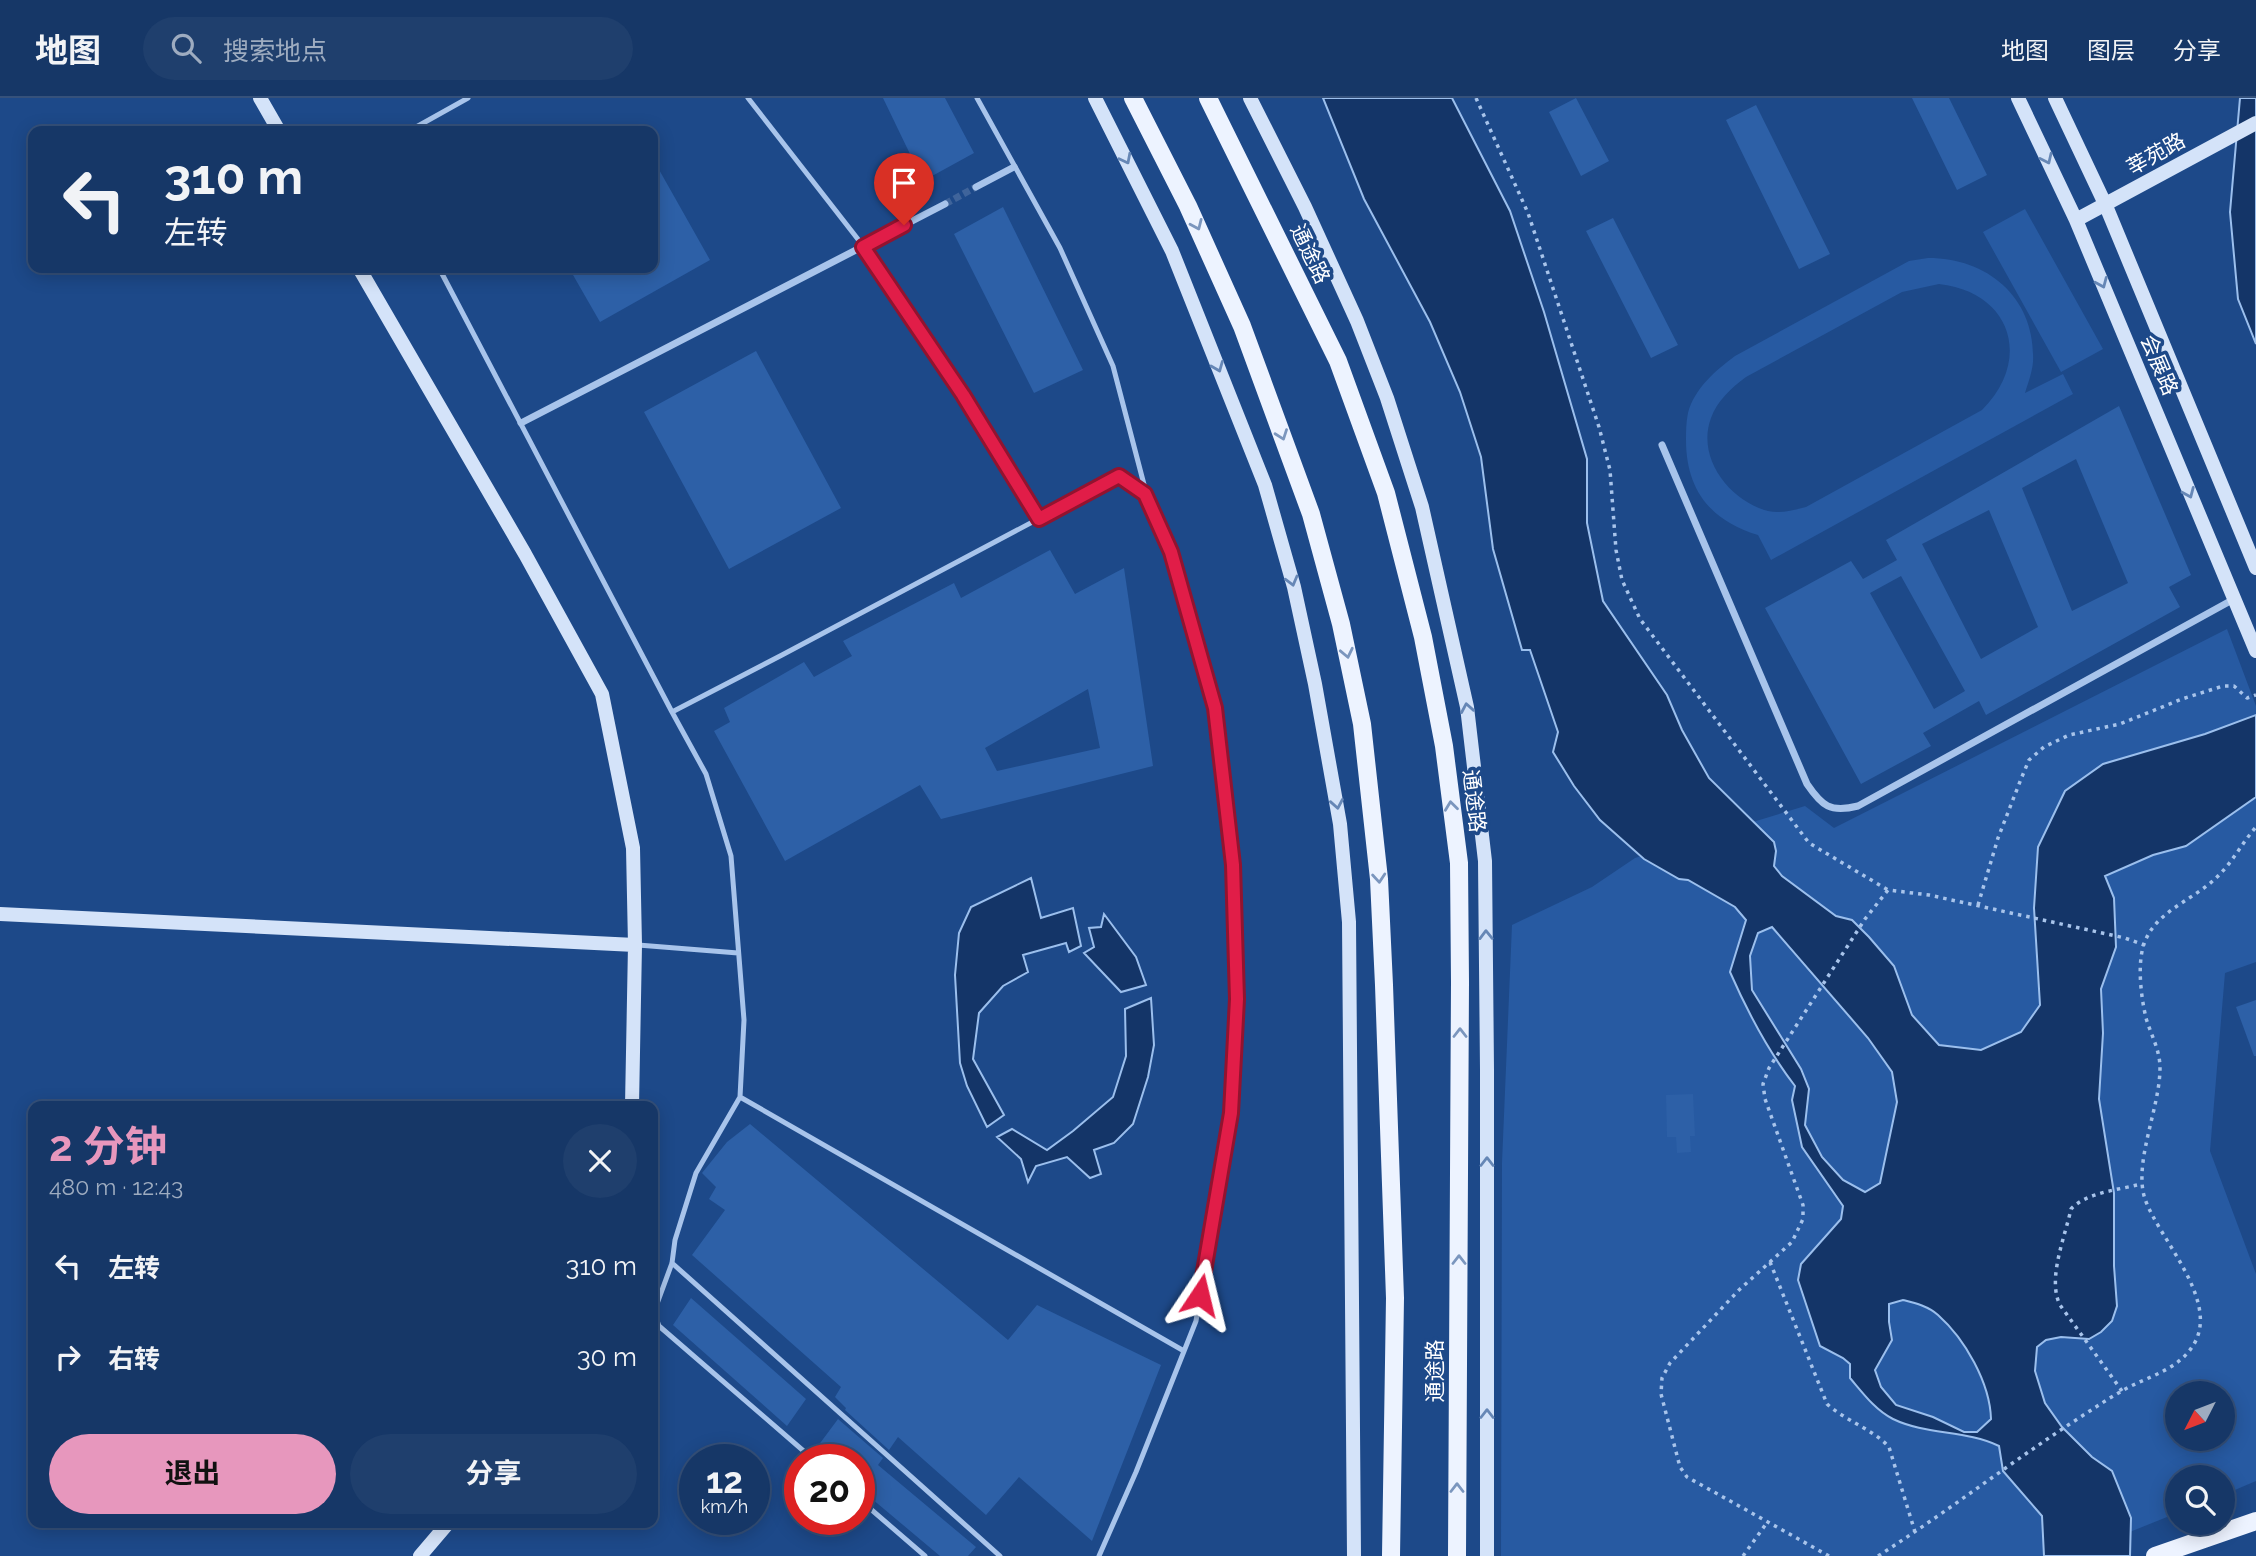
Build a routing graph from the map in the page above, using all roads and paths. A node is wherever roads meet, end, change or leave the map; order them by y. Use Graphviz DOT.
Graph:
graph roads {
  1 [pos="260,98"];
  2 [pos="468,98"];
  3 [pos="748,98"];
  4 [pos="976,98"];
  5 [pos="1095,98"];
  6 [pos="1133,98"];
  7 [pos="1208,98"];
  8 [pos="1250,98"];
  9 [pos="1476,98"];
  10 [pos="2018,98"];
  11 [pos="2055,98"];
  12 [pos="2256,123"];
  13 [pos="276,126"];
  14 [pos="418,126"];
  15 [pos="1014,167"];
  16 [pos="976,187"];
  17 [pos="945,204"];
  18 [pos="2106,206"];
  19 [pos="2076,220"];
  20 [pos="863,247"];
  21 [pos="362,273"];
  22 [pos="442,273"];
  23 [pos="521,423"];
  24 [pos="1662,445"];
  25 [pos="1149,502"];
  26 [pos="1039,519"];
  27 [pos="2256,568"];
  28 [pos="2234,599"];
  29 [pos="2256,651"];
  30 [pos="2256,695"];
  31 [pos="672,712"];
  32 [pos="2256,827"];
  33 [pos="1888,890"];
  34 [pos="1978,905"];
  35 [pos="0,914"];
  36 [pos="2144,944"];
  37 [pos="635,945"];
  38 [pos="738,953"];
  39 [pos="740,1097"];
  40 [pos="632,1101"];
  41 [pos="2141,1184"];
  42 [pos="1770,1262"];
  43 [pos="672,1263"];
  44 [pos="658,1301"];
  45 [pos="658,1323"];
  46 [pos="1184,1351"];
  47 [pos="2122,1391"];
  48 [pos="795,1444"];
  49 [pos="875,1513"];
  50 [pos="2256,1521"];
  51 [pos="1767,1523"];
  52 [pos="444,1528"];
  53 [pos="1915,1532"];
  54 [pos="419,1556"];
  55 [pos="925,1556"];
  56 [pos="1000,1556"];
  57 [pos="1099,1556"];
  58 [pos="1354,1556"];
  59 [pos="1391,1556"];
  60 [pos="1457,1556"];
  61 [pos="1487,1556"];
  62 [pos="1743,1556"];
  63 [pos="1829,1556"];
  64 [pos="1878,1556"];
  65 [pos="2155,1556"];
  1 -- 13 [label="main road"];
  2 -- 14 [label="lane"];
  3 -- 20 [label="lane"];
  4 -- 15 [label="lane"];
  5 -- 58 [label="main road, one-way"];
  6 -- 59 [label="main road, 通途路, one-way"];
  60 -- 7 [label="main road, 通途路, one-way"];
  61 -- 8 [label="main road, one-way"];
  9 -- 33 [label="path"];
  10 -- 19 [label="main road, 会展路, one-way"];
  11 -- 18 [label="main road, 会展路"];
  12 -- 18 [label="main road, 莘苑路"];
  15 -- 16 [label="street"];
  15 -- 25 [label="lane"];
  17 -- 20 [label="street"];
  18 -- 19 [label="main road, 莘苑路"];
  18 -- 27 [label="main road, 会展路"];
  19 -- 28 [label="main road, 会展路, one-way"];
  20 -- 23 [label="street"];
  20 -- 26 [label="lane"];
  21 -- 37 [label="main road"];
  22 -- 23 [label="lane"];
  23 -- 31 [label="lane"];
  24 -- 28 [label="street"];
  25 -- 26 [label="lane"];
  25 -- 46 [label="lane"];
  26 -- 31 [label="lane"];
  28 -- 29 [label="main road, 会展路"];
  30 -- 34 [label="path"];
  31 -- 38 [label="lane"];
  32 -- 36 [label="path"];
  33 -- 34 [label="path"];
  33 -- 42 [label="path"];
  34 -- 36 [label="path"];
  35 -- 37 [label="main road"];
  36 -- 41 [label="path"];
  37 -- 38 [label="lane"];
  37 -- 40 [label="main road"];
  38 -- 39 [label="lane"];
  39 -- 43 [label="lane"];
  39 -- 46 [label="lane"];
  41 -- 47 [label="path"];
  41 -- 47 [label="path"];
  42 -- 51 [label="path"];
  42 -- 53 [label="path"];
  43 -- 44 [label="lane"];
  43 -- 56 [label="lane"];
  45 -- 48 [label="lane"];
  46 -- 57 [label="lane"];
  47 -- 53 [label="path"];
  49 -- 55 [label="lane"];
  50 -- 65 [label="main road"];
  51 -- 62 [label="path"];
  51 -- 63 [label="path"];
  52 -- 54 [label="main road"];
  53 -- 64 [label="path"];
}
